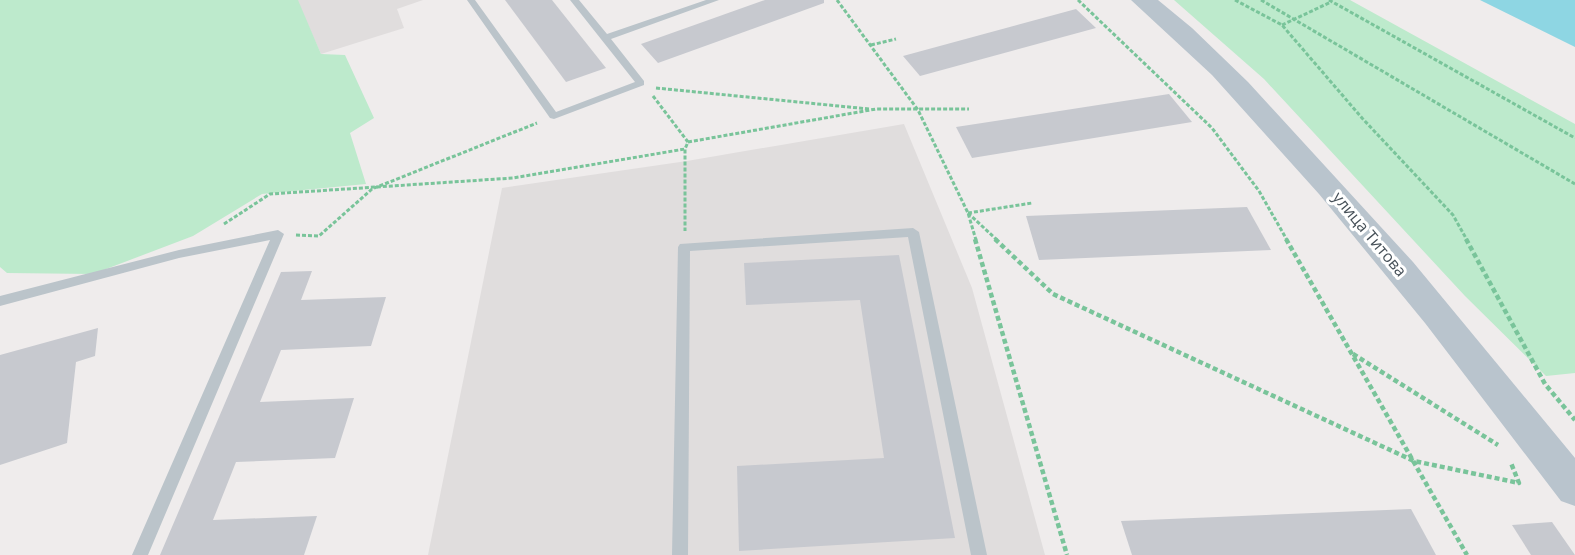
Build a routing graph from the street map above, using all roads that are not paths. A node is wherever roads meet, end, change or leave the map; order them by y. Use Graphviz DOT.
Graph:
graph roads {
  1 [pos="471,0"];
  2 [pos="576,0"];
  3 [pos="715,0"];
  4 [pos="1143,0"];
  5 [pos="605,38"];
  6 [pos="0,301"];
  7 [pos="1575,488"];
  8 [pos="140,555"];
  9 [pos="680,555"];
  10 [pos="979,555"];
  1 -- 5 [label="lane"];
  2 -- 5 [label="lane"];
  3 -- 5 [label="lane"];
  4 -- 7 [label="main road, улица Титова"];
  6 -- 8 [label="lane"];
  9 -- 10 [label="lane"];
}
